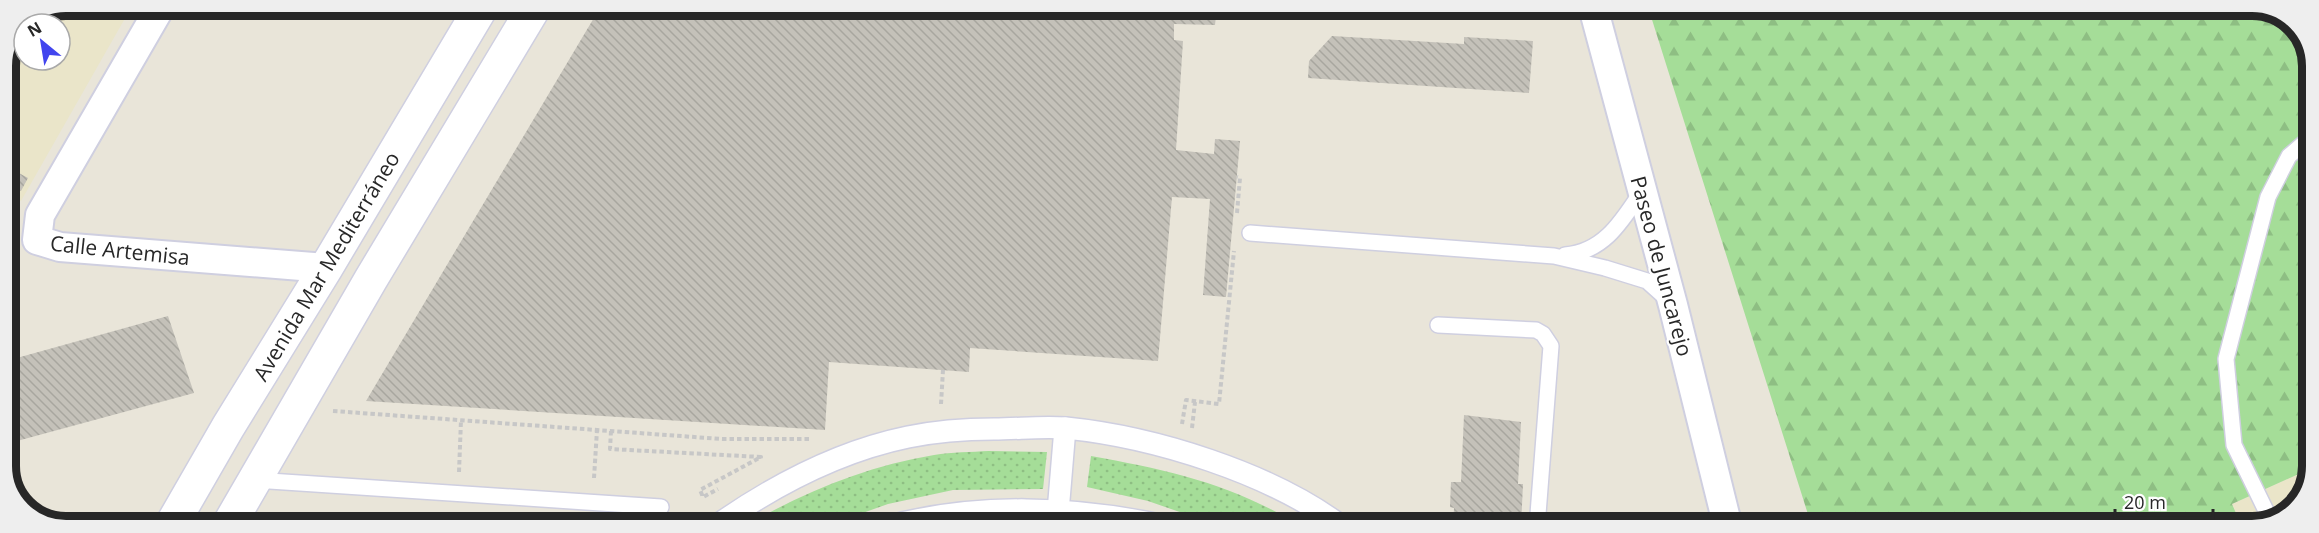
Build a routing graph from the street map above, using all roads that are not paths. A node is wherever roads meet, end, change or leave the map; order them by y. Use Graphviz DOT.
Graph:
graph roads {
  1 [pos="155,16"];
  2 [pos="476,16"];
  3 [pos="529,16"];
  4 [pos="1595,16"];
  5 [pos="2302,145"];
  6 [pos="1642,191"];
  7 [pos="1250,233"];
  8 [pos="1554,256"];
  9 [pos="326,268"];
  10 [pos="1673,305"];
  11 [pos="1438,325"];
  12 [pos="1065,428"];
  13 [pos="254,480"];
  14 [pos="661,507"];
  15 [pos="1058,512"];
  16 [pos="2268,514"];
  17 [pos="177,516"];
  18 [pos="234,516"];
  19 [pos="730,516"];
  20 [pos="939,516"];
  21 [pos="1088,516"];
  22 [pos="1327,516"];
  23 [pos="1538,516"];
  24 [pos="1725,516"];
  1 -- 9 [label="street, Calle Artemisa"];
  2 -- 9 [label="street, Avenida Mar Mediterráneo"];
  3 -- 13 [label="street"];
  4 -- 6 [label="street, Paseo de Juncarejo"];
  5 -- 16 [label="lane"];
  6 -- 8 [label="lane"];
  6 -- 10 [label="street, Paseo de Juncarejo"];
  7 -- 8 [label="lane"];
  8 -- 10 [label="lane"];
  9 -- 17 [label="street, Avenida Mar Mediterráneo"];
  10 -- 24 [label="street, Paseo de Juncarejo"];
  11 -- 23 [label="lane"];
  12 -- 15 [label="street"];
  12 -- 19 [label="street"];
  12 -- 22 [label="street"];
  13 -- 14 [label="lane"];
  13 -- 18 [label="street"];
  15 -- 20 [label="street"];
  15 -- 21 [label="street"];
}
